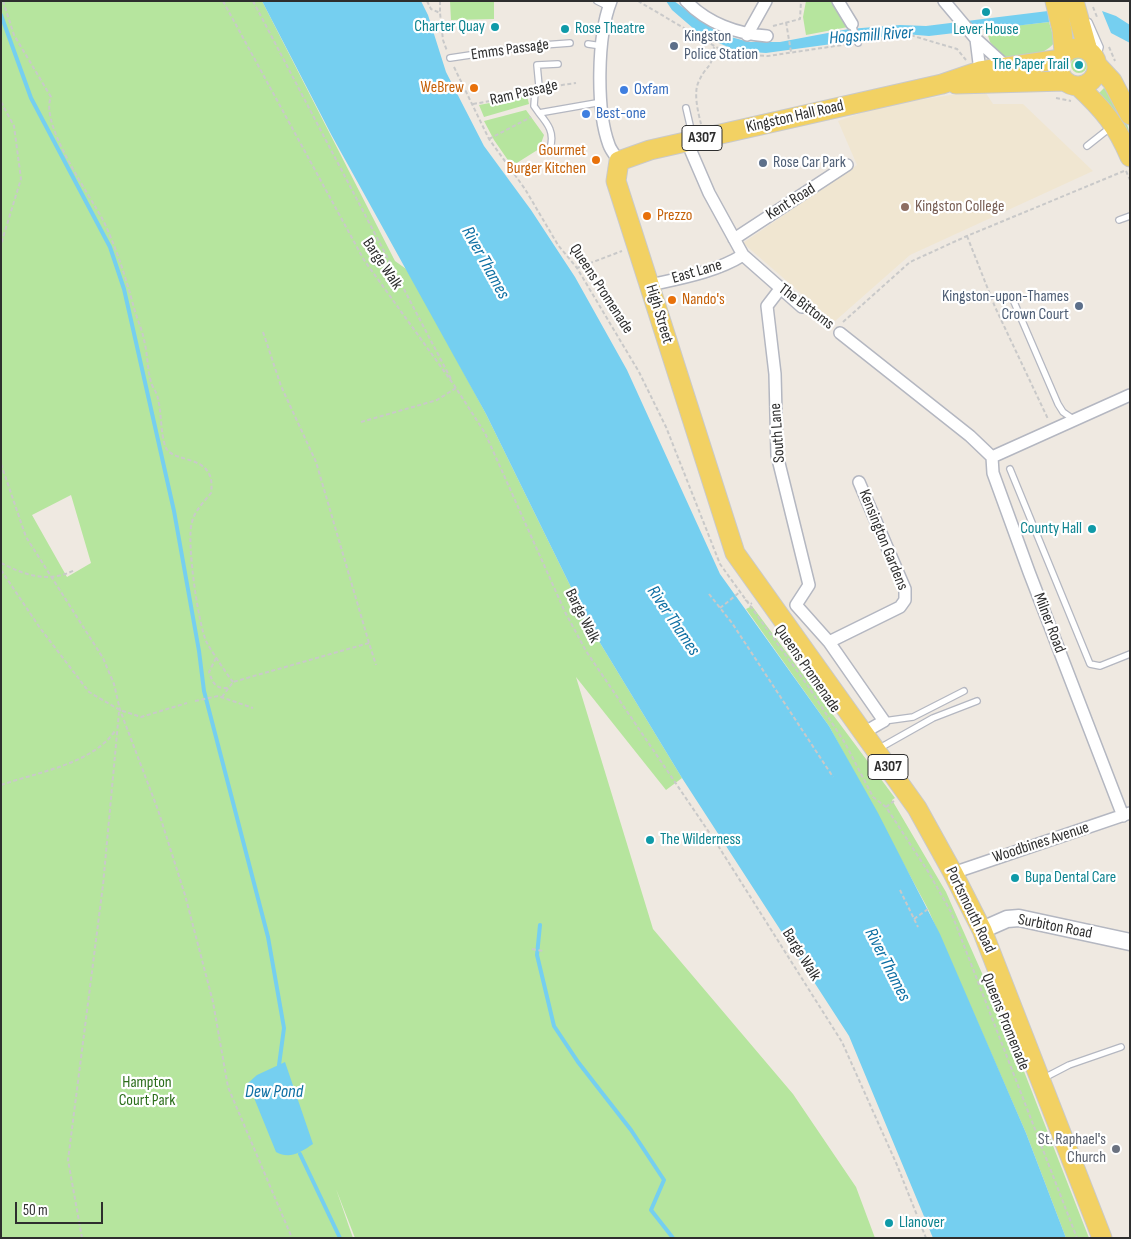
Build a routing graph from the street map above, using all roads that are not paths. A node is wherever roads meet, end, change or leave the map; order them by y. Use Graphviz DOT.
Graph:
graph roads {
  1 [pos="597,1"];
  2 [pos="686,1"];
  3 [pos="766,1"];
  4 [pos="838,1"];
  5 [pos="944,1"];
  6 [pos="1054,1"];
  7 [pos="1074,3"];
  8 [pos="610,4"];
  9 [pos="852,24"];
  10 [pos="747,34"];
  11 [pos="767,36"];
  12 [pos="975,38"];
  13 [pos="858,42"];
  14 [pos="570,43"];
  15 [pos="588,44"];
  16 [pos="602,46"];
  17 [pos="1063,56"];
  18 [pos="450,58"];
  19 [pos="1095,59"];
  20 [pos="558,64"];
  21 [pos="974,67"];
  22 [pos="1008,68"];
  23 [pos="942,84"];
  24 [pos="1072,90"];
  25 [pos="602,102"];
  26 [pos="686,108"];
  27 [pos="540,113"];
  28 [pos="1122,120"];
  29 [pos="695,140"];
  30 [pos="1087,146"];
  31 [pos="550,148"];
  32 [pos="620,161"];
  33 [pos="847,165"];
  34 [pos="1128,167"];
  35 [pos="1130,216"];
  36 [pos="1119,220"];
  37 [pos="734,239"];
  38 [pos="743,255"];
  39 [pos="650,285"];
  40 [pos="780,289"];
  41 [pos="1011,294"];
  42 [pos="802,307"];
  43 [pos="840,333"];
  44 [pos="1130,395"];
  45 [pos="1078,420"];
  46 [pos="992,457"];
  47 [pos="1010,469"];
  48 [pos="860,482"];
  49 [pos="796,605"];
  50 [pos="778,613"];
  51 [pos="828,642"];
  52 [pos="1130,654"];
  53 [pos="964,691"];
  54 [pos="977,701"];
  55 [pos="884,721"];
  56 [pos="863,733"];
  57 [pos="876,750"];
  58 [pos="1126,815"];
  59 [pos="953,873"];
  60 [pos="982,930"];
  61 [pos="1130,942"];
  62 [pos="1121,1047"];
  63 [pos="1040,1080"];
  64 [pos="1102,1238"];
  1 -- 8 [label="lane"];
  2 -- 10 [label="street"];
  3 -- 10 [label="street"];
  4 -- 9 [label="street"];
  5 -- 12 [label="street"];
  6 -- 17 [label="main road"];
  7 -- 19 [label="main road"];
  8 -- 16 [label="street"];
  9 -- 13 [label="lane"];
  10 -- 11 [label="street"];
  12 -- 21 [label="street"];
  12 -- 22 [label="street"];
  14 -- 18 [label="lane, Emms Passage"];
  15 -- 16 [label="lane"];
  16 -- 25 [label="street"];
  17 -- 19 [label="main road"];
  17 -- 22 [label="main road, Kingston Hall Road / A307"];
  17 -- 24 [label="main road"];
  19 -- 24 [label="main road"];
  19 -- 28 [label="main road"];
  20 -- 27 [label="lane, Ram Passage"];
  21 -- 22 [label="main road, Kingston Hall Road / A307"];
  21 -- 23 [label="main road, Kingston Hall Road / A307"];
  23 -- 24 [label="main road, Kingston Hall Road / A307"];
  23 -- 29 [label="main road, Kingston Hall Road / A307"];
  24 -- 28 [label="main road"];
  25 -- 27 [label="lane, Ram Passage"];
  25 -- 32 [label="street"];
  26 -- 29 [label="lane"];
  27 -- 31 [label="lane"];
  28 -- 30 [label="lane"];
  28 -- 34 [label="main road"];
  29 -- 32 [label="main road, Kingston Hall Road / A307"];
  29 -- 37 [label="street, The Bittoms"];
  32 -- 39 [label="main road, High Street / A307"];
  33 -- 37 [label="street, Kent Road"];
  35 -- 36 [label="lane"];
  37 -- 38 [label="street, The Bittoms"];
  38 -- 39 [label="street, East Lane"];
  38 -- 40 [label="street, The Bittoms"];
  39 -- 50 [label="main road, High Street / A307"];
  40 -- 42 [label="street, The Bittoms"];
  40 -- 49 [label="street, South Lane"];
  41 -- 45 [label="lane"];
  43 -- 46 [label="street, The Bittoms"];
  44 -- 45 [label="street"];
  45 -- 46 [label="street"];
  46 -- 58 [label="street, Milner Road"];
  47 -- 52 [label="lane"];
  48 -- 51 [label="street, Kensington Gardens"];
  49 -- 50 [label="street"];
  49 -- 51 [label="street"];
  50 -- 56 [label="main road, Portsmouth Road / A307"];
  51 -- 55 [label="street"];
  53 -- 55 [label="lane"];
  54 -- 57 [label="lane"];
  55 -- 56 [label="street"];
  56 -- 57 [label="main road, Portsmouth Road / A307"];
  57 -- 59 [label="main road, Portsmouth Road / A307"];
  58 -- 59 [label="street, Woodbines Avenue"];
  59 -- 60 [label="main road, Portsmouth Road / A307"];
  60 -- 61 [label="main road, Surbiton Road"];
  60 -- 63 [label="main road, Portsmouth Road / A307"];
  62 -- 63 [label="lane"];
  63 -- 64 [label="main road, Portsmouth Road / A307"];
}
